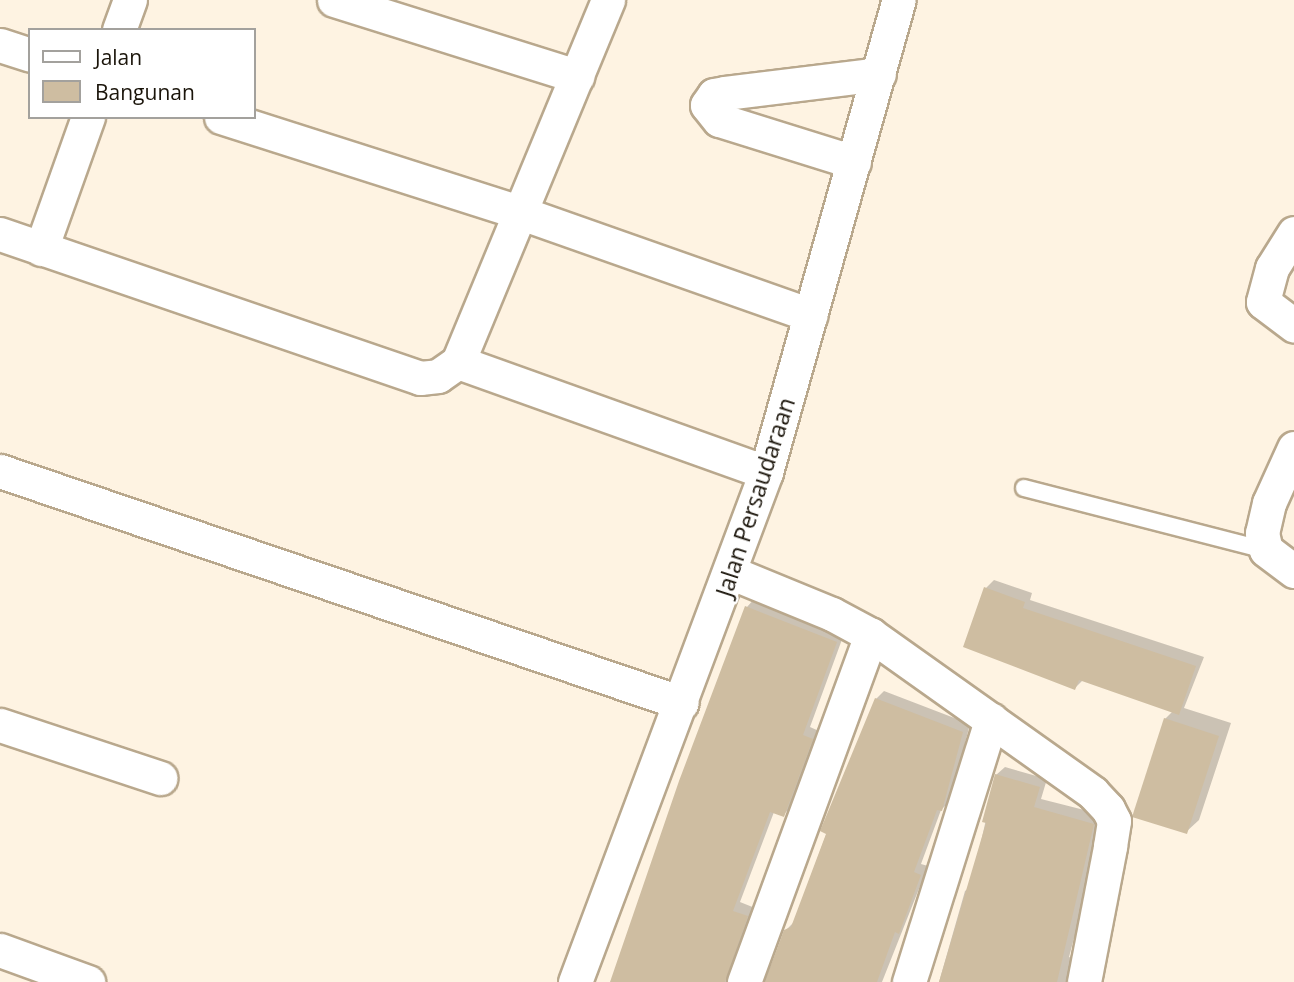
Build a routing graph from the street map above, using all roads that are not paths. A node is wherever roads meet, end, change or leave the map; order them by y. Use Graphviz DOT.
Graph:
graph roads {
  1 [pos="130,0"];
  2 [pos="334,0"];
  3 [pos="608,0"];
  4 [pos="900,0"];
  5 [pos="120,28"];
  6 [pos="0,45"];
  7 [pos="28,54"];
  8 [pos="879,74"];
  9 [pos="577,76"];
  10 [pos="87,119"];
  11 [pos="227,119"];
  12 [pos="854,162"];
  13 [pos="521,213"];
  14 [pos="1294,233"];
  15 [pos="0,234"];
  16 [pos="41,249"];
  17 [pos="811,315"];
  18 [pos="1294,325"];
  19 [pos="458,362"];
  20 [pos="1294,448"];
  21 [pos="0,471"];
  22 [pos="766,472"];
  23 [pos="1024,488"];
  24 [pos="1266,550"];
  25 [pos="1294,571"];
  26 [pos="732,573"];
  27 [pos="871,635"];
  28 [pos="682,703"];
  29 [pos="991,720"];
  30 [pos="0,725"];
  31 [pos="160,778"];
  32 [pos="0,950"];
  33 [pos="88,982"];
  34 [pos="575,982"];
  35 [pos="744,982"];
  36 [pos="909,982"];
  37 [pos="1084,982"];
  1 -- 5 [label="street"];
  2 -- 9 [label="street"];
  3 -- 9 [label="street"];
  4 -- 8 [label="street, Jalan Persaudaraan"];
  6 -- 7 [label="street"];
  8 -- 12 [label="street, Jalan Persaudaraan"];
  8 -- 12 [label="street"];
  9 -- 13 [label="street"];
  10 -- 16 [label="street"];
  11 -- 13 [label="street"];
  12 -- 17 [label="street, Jalan Persaudaraan"];
  13 -- 17 [label="street"];
  13 -- 19 [label="street"];
  14 -- 18 [label="street"];
  15 -- 16 [label="street"];
  16 -- 19 [label="street"];
  17 -- 22 [label="street, Jalan Persaudaraan"];
  19 -- 22 [label="street"];
  20 -- 24 [label="street"];
  21 -- 28 [label="street"];
  22 -- 26 [label="street, Jalan Persaudaraan"];
  23 -- 24 [label="lane"];
  24 -- 25 [label="street"];
  26 -- 27 [label="street"];
  26 -- 28 [label="street, Jalan Persaudaraan"];
  27 -- 29 [label="street"];
  27 -- 35 [label="street"];
  28 -- 34 [label="street, Jalan Persaudaraan"];
  29 -- 36 [label="street"];
  29 -- 37 [label="street"];
  30 -- 31 [label="street"];
  32 -- 33 [label="street"];
}
